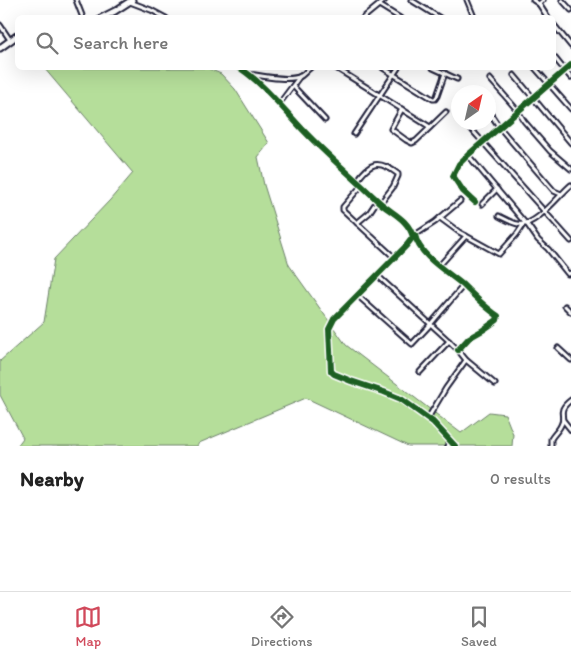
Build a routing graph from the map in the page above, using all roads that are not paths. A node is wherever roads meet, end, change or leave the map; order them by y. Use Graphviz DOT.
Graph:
graph roads {
  1 [pos="81,0"];
  2 [pos="385,0"];
  3 [pos="411,0"];
  4 [pos="467,0"];
  5 [pos="533,0"];
  6 [pos="543,0"];
  7 [pos="562,0"];
  8 [pos="76,1"];
  9 [pos="131,1"];
  10 [pos="539,4"];
  11 [pos="380,5"];
  12 [pos="571,10"];
  13 [pos="430,12"];
  14 [pos="82,15"];
  15 [pos="107,15"];
  16 [pos="161,15"];
  17 [pos="367,15"];
  18 [pos="395,15"];
  19 [pos="428,15"];
  20 [pos="435,15"];
  21 [pos="473,15"];
  22 [pos="546,15"];
  23 [pos="0,25"];
  24 [pos="556,27"];
  25 [pos="15,37"];
  26 [pos="10,40"];
  27 [pos="571,46"];
  28 [pos="0,48"];
  29 [pos="556,59"];
  30 [pos="571,65"];
  31 [pos="243,70"];
  32 [pos="308,70"];
  33 [pos="339,70"];
  34 [pos="387,70"];
  35 [pos="397,70"];
  36 [pos="437,70"];
  37 [pos="537,70"];
  38 [pos="565,70"];
  39 [pos="249,74"];
  40 [pos="394,74"];
  41 [pos="445,74"];
  42 [pos="514,75"];
  43 [pos="300,76"];
  44 [pos="571,78"];
  45 [pos="456,79"];
  46 [pos="490,79"];
  47 [pos="549,84"];
  48 [pos="293,86"];
  49 [pos="379,96"];
  50 [pos="533,97"];
  51 [pos="279,104"];
  52 [pos="402,109"];
  53 [pos="571,109"];
  54 [pos="518,111"];
  55 [pos="446,112"];
  56 [pos="325,120"];
  57 [pos="496,122"];
  58 [pos="430,127"];
  59 [pos="500,128"];
  60 [pos="472,130"];
  61 [pos="354,134"];
  62 [pos="483,142"];
  63 [pos="571,143"];
  64 [pos="468,155"];
  65 [pos="571,169"];
  66 [pos="357,181"];
  67 [pos="362,185"];
  68 [pos="571,185"];
  69 [pos="497,189"];
  70 [pos="561,194"];
  71 [pos="377,201"];
  72 [pos="460,201"];
  73 [pos="475,202"];
  74 [pos="380,204"];
  75 [pos="482,204"];
  76 [pos="545,211"];
  77 [pos="499,216"];
  78 [pos="440,218"];
  79 [pos="357,223"];
  80 [pos="525,224"];
  81 [pos="414,236"];
  82 [pos="466,236"];
  83 [pos="571,241"];
  84 [pos="395,258"];
  85 [pos="439,266"];
  86 [pos="571,274"];
  87 [pos="378,276"];
  88 [pos="463,286"];
  89 [pos="358,296"];
  90 [pos="565,306"];
  91 [pos="571,312"];
  92 [pos="430,324"];
  93 [pos="449,341"];
  94 [pos="558,348"];
  95 [pos="458,350"];
  96 [pos="466,360"];
  97 [pos="571,360"];
  98 [pos="420,372"];
  99 [pos="495,384"];
  100 [pos="571,400"];
  101 [pos="428,418"];
  102 [pos="563,420"];
  103 [pos="571,430"];
  104 [pos="451,441"];
  105 [pos="448,446"];
  106 [pos="456,446"];
  107 [pos="552,446"];
  1 -- 8 [label="street"];
  2 -- 11 [label="street"];
  3 -- 13 [label="street"];
  4 -- 21 [label="street"];
  5 -- 10 [label="street"];
  6 -- 10 [label="street"];
  7 -- 12 [label="street"];
  8 -- 14 [label="street"];
  9 -- 15 [label="main road"];
  9 -- 16 [label="street"];
  10 -- 22 [label="street"];
  11 -- 17 [label="street"];
  11 -- 18 [label="street"];
  13 -- 19 [label="street"];
  13 -- 20 [label="street"];
  23 -- 26 [label="street"];
  24 -- 27 [label="street"];
  25 -- 26 [label="main road"];
  26 -- 28 [label="main road"];
  29 -- 38 [label="street"];
  30 -- 38 [label="street"];
  31 -- 39 [label="street"];
  32 -- 43 [label="street"];
  33 -- 49 [label="street"];
  34 -- 40 [label="street"];
  35 -- 40 [label="street"];
  36 -- 41 [label="street"];
  37 -- 47 [label="street"];
  38 -- 44 [label="street"];
  38 -- 47 [label="street"];
  39 -- 43 [label="street"];
  39 -- 51 [label="street"];
  40 -- 41 [label="street"];
  40 -- 49 [label="street"];
  41 -- 45 [label="street"];
  42 -- 50 [label="street"];
  43 -- 48 [label="street"];
  46 -- 54 [label="street"];
  47 -- 50 [label="street"];
  47 -- 53 [label="street"];
  48 -- 51 [label="street"];
  48 -- 56 [label="street"];
  49 -- 52 [label="street"];
  49 -- 61 [label="street"];
  50 -- 54 [label="street"];
  50 -- 63 [label="street"];
  51 -- 66 [label="street"];
  52 -- 58 [label="street"];
  52 -- 58 [label="street"];
  54 -- 59 [label="street"];
  54 -- 65 [label="street"];
  55 -- 58 [label="street"];
  57 -- 59 [label="street"];
  59 -- 62 [label="street"];
  59 -- 70 [label="street"];
  60 -- 62 [label="street"];
  62 -- 64 [label="street"];
  62 -- 76 [label="street"];
  64 -- 69 [label="street"];
  64 -- 73 [label="street"];
  66 -- 67 [label="street"];
  66 -- 74 [label="street"];
  67 -- 71 [label="street"];
  67 -- 79 [label="street"];
  68 -- 70 [label="street"];
  69 -- 75 [label="street"];
  69 -- 80 [label="street"];
  70 -- 76 [label="street"];
  71 -- 74 [label="street"];
  71 -- 79 [label="street"];
  72 -- 78 [label="street"];
  74 -- 81 [label="street"];
  76 -- 80 [label="street"];
  76 -- 83 [label="street"];
  77 -- 80 [label="street"];
  78 -- 81 [label="street"];
  78 -- 82 [label="street"];
  79 -- 84 [label="street"];
  80 -- 82 [label="street"];
  80 -- 86 [label="street"];
  81 -- 84 [label="street"];
  81 -- 85 [label="street"];
  82 -- 85 [label="street"];
  84 -- 87 [label="street"];
  85 -- 88 [label="street"];
  87 -- 89 [label="street"];
  87 -- 92 [label="street"];
  88 -- 92 [label="street"];
  88 -- 95 [label="street"];
  89 -- 92 [label="street"];
  89 -- 101 [label="street"];
  90 -- 91 [label="street"];
  92 -- 93 [label="street"];
  93 -- 95 [label="street"];
  93 -- 98 [label="street"];
  94 -- 97 [label="street"];
  95 -- 96 [label="street"];
  96 -- 99 [label="street"];
  96 -- 101 [label="street"];
  100 -- 102 [label="street"];
  101 -- 104 [label="street"];
  102 -- 103 [label="street"];
  102 -- 107 [label="street"];
  104 -- 105 [label="street"];
  104 -- 106 [label="street"];
}
